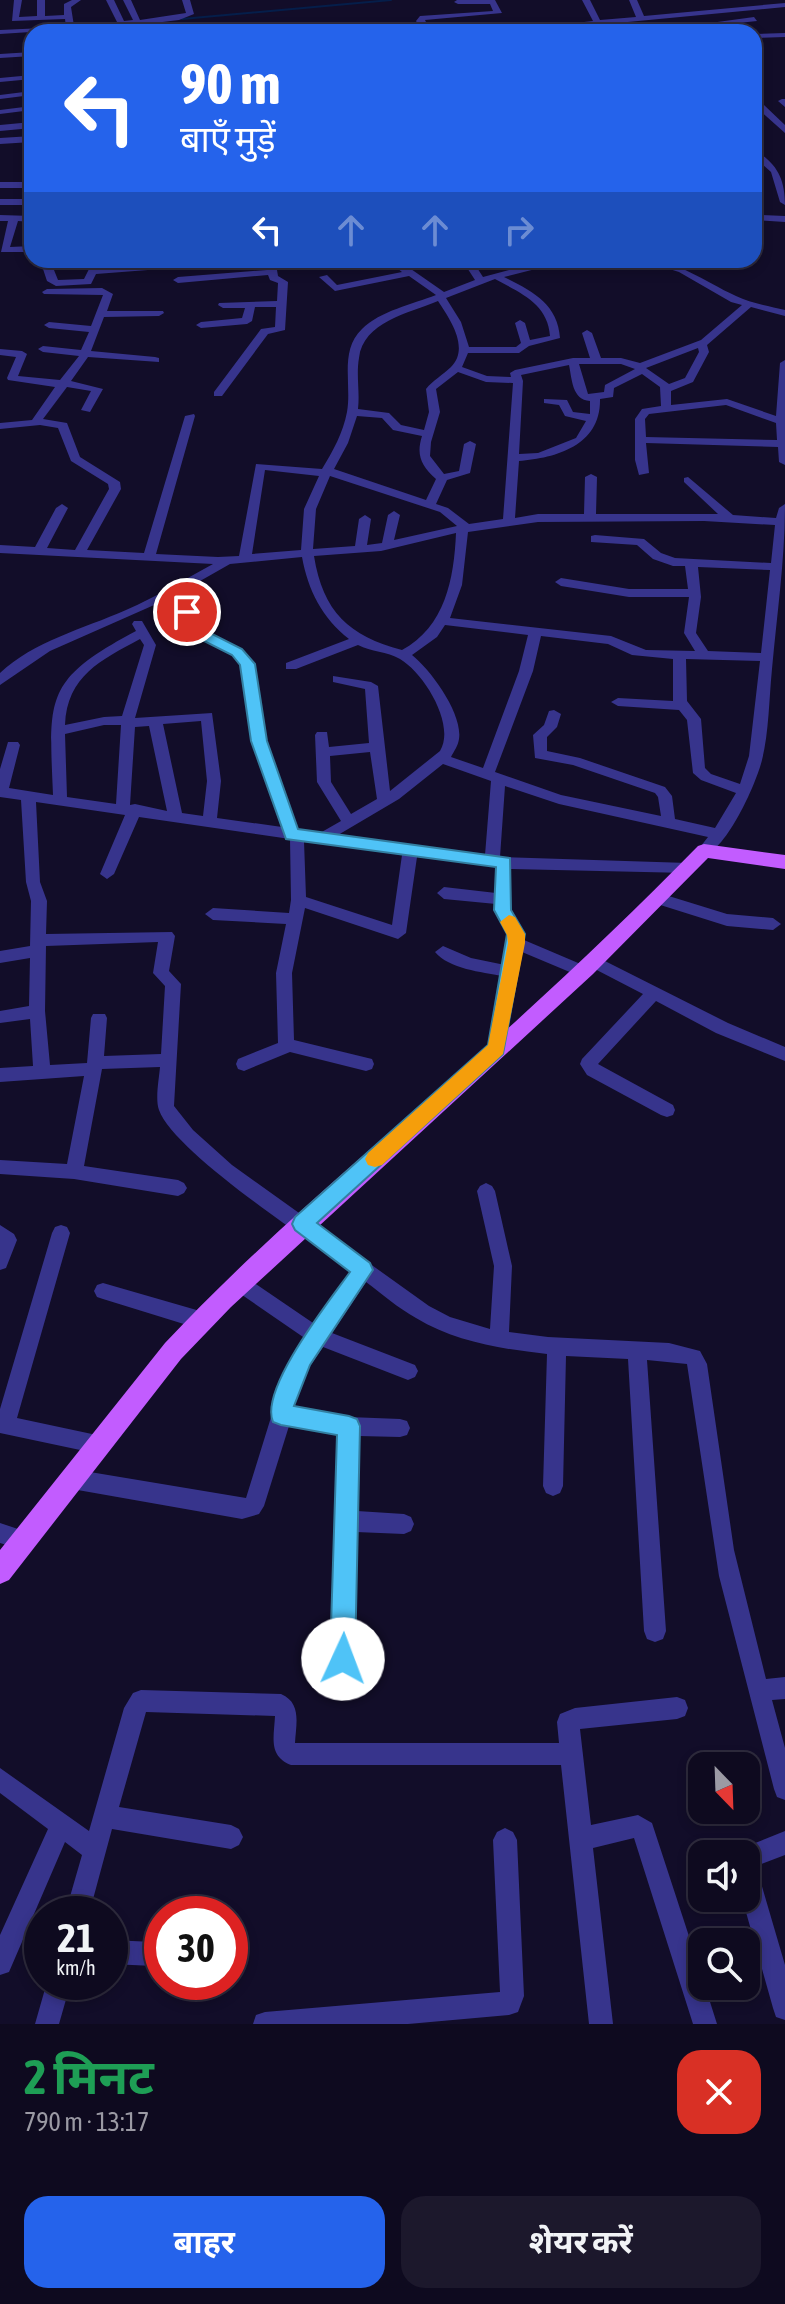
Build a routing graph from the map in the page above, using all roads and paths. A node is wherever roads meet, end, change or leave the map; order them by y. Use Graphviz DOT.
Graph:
graph roads {
  1 [pos="18,0"];
  2 [pos="41,0"];
  3 [pos="77,0"];
  4 [pos="110,0"];
  5 [pos="127,0"];
  6 [pos="186,0"];
  7 [pos="586,0"];
  8 [pos="633,0"];
  9 [pos="458,2"];
  10 [pos="785,5"];
  11 [pos="746,6"];
  12 [pos="682,15"];
  13 [pos="68,17"];
  14 [pos="41,19"];
  15 [pos="641,19"];
  16 [pos="754,19"];
  17 [pos="138,23"];
  18 [pos="598,23"];
  19 [pos="69,24"];
  20 [pos="122,24"];
  21 [pos="422,24"];
  22 [pos="587,24"];
  23 [pos="690,24"];
  24 [pos="724,24"];
  25 [pos="759,24"];
  26 [pos="17,31"];
  27 [pos="24,31"];
  28 [pos="0,32"];
  29 [pos="785,35"];
  30 [pos="762,36"];
  31 [pos="24,55"];
  32 [pos="0,56"];
  33 [pos="12,56"];
  34 [pos="24,78"];
  35 [pos="0,80"];
  36 [pos="24,94"];
  37 [pos="0,97"];
  38 [pos="762,108"];
  39 [pos="24,109"];
  40 [pos="0,112"];
  41 [pos="781,121"];
  42 [pos="24,126"];
  43 [pos="0,128"];
  44 [pos="785,130"];
  45 [pos="24,140"];
  46 [pos="0,141"];
  47 [pos="762,160"];
  48 [pos="0,185"];
  49 [pos="24,185"];
  50 [pos="0,202"];
  51 [pos="24,202"];
  52 [pos="785,202"];
  53 [pos="0,218"];
  54 [pos="14,218"];
  55 [pos="762,218"];
  56 [pos="24,219"];
  57 [pos="785,219"];
  58 [pos="24,249"];
  59 [pos="48,268"];
  60 [pos="134,268"];
  61 [pos="264,268"];
  62 [pos="271,268"];
  63 [pos="403,268"];
  64 [pos="472,268"];
  65 [pos="530,268"];
  66 [pos="688,268"];
  67 [pos="410,273"];
  68 [pos="496,276"];
  69 [pos="324,277"];
  70 [pos="178,280"];
  71 [pos="481,282"];
  72 [pos="47,292"];
  73 [pos="442,296"];
  74 [pos="281,304"];
  75 [pos="223,305"];
  76 [pos="250,305"];
  77 [pos="748,305"];
  78 [pos="159,313"];
  79 [pos="785,313"];
  80 [pos="100,314"];
  81 [pos="247,321"];
  82 [pos="520,323"];
  83 [pos="49,325"];
  84 [pos="201,325"];
  85 [pos="94,329"];
  86 [pos="266,331"];
  87 [pos="587,333"];
  88 [pos="526,344"];
  89 [pos="702,344"];
  90 [pos="43,349"];
  91 [pos="465,350"];
  92 [pos="0,352"];
  93 [pos="86,352"];
  94 [pos="596,359"];
  95 [pos="155,360"];
  96 [pos="573,361"];
  97 [pos="785,363"];
  98 [pos="456,368"];
  99 [pos="641,368"];
  100 [pos="518,380"];
  101 [pos="62,384"];
  102 [pos="667,389"];
  103 [pos="218,394"];
  104 [pos="595,397"];
  105 [pos="548,401"];
  106 [pos="666,407"];
  107 [pos="86,410"];
  108 [pos="352,412"];
  109 [pos="190,416"];
  110 [pos="592,419"];
  111 [pos="781,421"];
  112 [pos="35,423"];
  113 [pos="0,426"];
  114 [pos="427,434"];
  115 [pos="642,440"];
  116 [pos="783,442"];
  117 [pos="470,444"];
  118 [pos="513,458"];
  119 [pos="785,462"];
  120 [pos="328,472"];
  121 [pos="643,473"];
  122 [pos="591,477"];
  123 [pos="442,478"];
  124 [pos="688,480"];
  125 [pos="430,505"];
  126 [pos="62,508"];
  127 [pos="785,508"];
  128 [pos="394,515"];
  129 [pos="590,517"];
  130 [pos="729,518"];
  131 [pos="365,519"];
  132 [pos="509,521"];
  133 [pos="781,522"];
  134 [pos="464,528"];
  135 [pos="782,538"];
  136 [pos="595,539"];
  137 [pos="387,546"];
  138 [pos="361,548"];
  139 [pos="0,549"];
  140 [pos="39,551"];
  141 [pos="306,552"];
  142 [pos="79,554"];
  143 [pos="149,558"];
  144 [pos="245,558"];
  145 [pos="229,560"];
  146 [pos="691,563"];
  147 [pos="776,567"];
  148 [pos="561,582"];
  149 [pos="780,584"];
  150 [pos="172,592"];
  151 [pos="695,593"];
  152 [pos="130,614"];
  153 [pos="444,621"];
  154 [pos="144,632"];
  155 [pos="535,633"];
  156 [pos="360,639"];
  157 [pos="402,655"];
  158 [pos="766,655"];
  159 [pos="785,655"];
  160 [pos="679,657"];
  161 [pos="705,657"];
  162 [pos="291,666"];
  163 [pos="338,679"];
  164 [pos="0,681"];
  165 [pos="618,702"];
  166 [pos="683,706"];
  167 [pos="554,714"];
  168 [pos="155,720"];
  169 [pos="128,721"];
  170 [pos="58,731"];
  171 [pos="322,735"];
  172 [pos="13,745"];
  173 [pos="376,747"];
  174 [pos="322,752"];
  175 [pos="442,759"];
  176 [pos="493,777"];
  177 [pos="746,791"];
  178 [pos="1,792"];
  179 [pos="28,794"];
  180 [pos="60,799"];
  181 [pos="384,800"];
  182 [pos="129,808"];
  183 [pos="175,815"];
  184 [pos="210,821"];
  185 [pos="349,822"];
  186 [pos="669,825"];
  187 [pos="719,834"];
  188 [pos="294,835"];
  189 [pos="321,839"];
  190 [pos="704,851"];
  191 [pos="410,852"];
  192 [pos="498,862"];
  193 [pos="785,862"];
  194 [pos="688,868"];
  195 [pos="107,874"];
  196 [pos="444,893"];
  197 [pos="503,899"];
  198 [pos="659,899"];
  199 [pos="299,900"];
  200 [pos="213,914"];
  201 [pos="295,919"];
  202 [pos="773,924"];
  203 [pos="516,943"];
  204 [pos="37,946"];
  205 [pos="443,952"];
  206 [pos="0,957"];
  207 [pos="590,967"];
  208 [pos="511,972"];
  209 [pos="653,994"];
  210 [pos="37,1011"];
  211 [pos="0,1017"];
  212 [pos="99,1018"];
  213 [pos="286,1045"];
  214 [pos="497,1048"];
  215 [pos="785,1054"];
  216 [pos="170,1060"];
  217 [pos="244,1064"];
  218 [pos="366,1064"];
  219 [pos="95,1066"];
  220 [pos="42,1072"];
  221 [pos="0,1075"];
  222 [pos="667,1110"];
  223 [pos="0,1167"];
  224 [pos="74,1172"];
  225 [pos="178,1188"];
  226 [pos="486,1191"];
  227 [pos="302,1224"];
  228 [pos="0,1233"];
  229 [pos="61,1233"];
  230 [pos="0,1262"];
  231 [pos="363,1270"];
  232 [pos="238,1282"];
  233 [pos="103,1291"];
  234 [pos="200,1320"];
  235 [pos="317,1336"];
  236 [pos="499,1337"];
  237 [pos="557,1345"];
  238 [pos="637,1351"];
  239 [pos="408,1371"];
  240 [pos="281,1415"];
  241 [pos="3,1425"];
  242 [pos="349,1426"];
  243 [pos="400,1428"];
  244 [pos="99,1444"];
  245 [pos="72,1479"];
  246 [pos="553,1486"];
  247 [pos="346,1521"];
  248 [pos="404,1524"];
  249 [pos="0,1533"];
  250 [pos="23,1540"];
  251 [pos="0,1571"];
  252 [pos="655,1631"];
  253 [pos="343,1659"];
  254 [pos="785,1688"];
  255 [pos="758,1690"];
  256 [pos="677,1708"];
  257 [pos="573,1754"];
  258 [pos="0,1779"];
  259 [pos="785,1789"];
  260 [pos="104,1816"];
  261 [pos="61,1825"];
  262 [pos="231,1837"];
  263 [pos="582,1839"];
  264 [pos="505,1840"];
  265 [pos="785,1843"];
  266 [pos="93,1849"];
  267 [pos="760,1853"];
  268 [pos="81,1896"];
  269 [pos="758,1912"];
  270 [pos="0,1963"];
  271 [pos="54,2000"];
  272 [pos="785,2008"];
  273 [pos="47,2024"];
  274 [pos="265,2024"];
  275 [pos="601,2024"];
  276 [pos="705,2024"];
  1 -- 14 [label="street"];
  2 -- 14 [label="street"];
  3 -- 13 [label="street"];
  4 -- 20 [label="street"];
  5 -- 17 [label="street"];
  6 -- 17 [label="street"];
  7 -- 18 [label="street"];
  8 -- 15 [label="street"];
  9 -- 21 [label="street"];
  10 -- 11 [label="street"];
  11 -- 12 [label="street"];
  11 -- 16 [label="street"];
  12 -- 15 [label="street"];
  12 -- 23 [label="street"];
  13 -- 14 [label="street"];
  13 -- 19 [label="street"];
  15 -- 18 [label="street"];
  16 -- 24 [label="street"];
  16 -- 25 [label="street"];
  17 -- 20 [label="street"];
  18 -- 22 [label="street"];
  26 -- 27 [label="street"];
  26 -- 28 [label="street"];
  26 -- 33 [label="street"];
  29 -- 30 [label="street"];
  31 -- 33 [label="street"];
  32 -- 33 [label="street"];
  34 -- 35 [label="street"];
  36 -- 37 [label="street"];
  38 -- 41 [label="street"];
  39 -- 40 [label="street"];
  41 -- 44 [label="street"];
  42 -- 43 [label="street"];
  45 -- 46 [label="street"];
  47 -- 52 [label="street"];
  48 -- 49 [label="street"];
  50 -- 51 [label="street"];
  53 -- 54 [label="street"];
  54 -- 56 [label="street"];
  54 -- 58 [label="street"];
  55 -- 57 [label="street"];
  59 -- 60 [label="street"];
  61 -- 70 [label="street"];
  62 -- 74 [label="street"];
  63 -- 67 [label="street"];
  64 -- 71 [label="street"];
  65 -- 68 [label="street"];
  66 -- 77 [label="street"];
  67 -- 69 [label="street"];
  67 -- 73 [label="street"];
  68 -- 71 [label="street"];
  68 -- 88 [label="street"];
  71 -- 73 [label="street"];
  72 -- 80 [label="street"];
  73 -- 91 [label="street"];
  73 -- 108 [label="street"];
  74 -- 76 [label="street"];
  74 -- 86 [label="street"];
  75 -- 76 [label="street"];
  76 -- 81 [label="street"];
  77 -- 79 [label="street"];
  77 -- 89 [label="street"];
  78 -- 80 [label="street"];
  80 -- 85 [label="street"];
  81 -- 84 [label="street"];
  81 -- 86 [label="street"];
  82 -- 88 [label="street"];
  83 -- 85 [label="street"];
  85 -- 93 [label="street"];
  86 -- 103 [label="street"];
  87 -- 94 [label="street"];
  88 -- 91 [label="street"];
  89 -- 99 [label="street"];
  89 -- 102 [label="street"];
  90 -- 93 [label="street"];
  91 -- 98 [label="street"];
  92 -- 101 [label="street"];
  93 -- 95 [label="street"];
  93 -- 101 [label="street"];
  94 -- 96 [label="street"];
  94 -- 99 [label="street"];
  96 -- 100 [label="street"];
  96 -- 104 [label="street"];
  97 -- 111 [label="street"];
  98 -- 100 [label="street"];
  98 -- 114 [label="street"];
  99 -- 102 [label="street"];
  99 -- 104 [label="street"];
  100 -- 118 [label="street"];
  101 -- 107 [label="street"];
  101 -- 112 [label="street"];
  102 -- 106 [label="street"];
  104 -- 110 [label="street"];
  105 -- 110 [label="street"];
  106 -- 111 [label="street"];
  106 -- 115 [label="street"];
  108 -- 114 [label="street"];
  108 -- 120 [label="street"];
  109 -- 143 [label="street"];
  110 -- 118 [label="street"];
  111 -- 116 [label="street"];
  112 -- 113 [label="street"];
  112 -- 142 [label="street"];
  114 -- 123 [label="street"];
  115 -- 116 [label="street"];
  115 -- 121 [label="street"];
  116 -- 119 [label="street"];
  117 -- 123 [label="street"];
  118 -- 132 [label="street"];
  120 -- 125 [label="street"];
  120 -- 141 [label="street"];
  120 -- 144 [label="street"];
  122 -- 129 [label="street"];
  123 -- 125 [label="street"];
  124 -- 130 [label="street"];
  125 -- 134 [label="street"];
  126 -- 140 [label="street"];
  127 -- 133 [label="street"];
  128 -- 137 [label="street"];
  129 -- 130 [label="street"];
  129 -- 132 [label="street"];
  130 -- 133 [label="street"];
  131 -- 138 [label="street"];
  132 -- 134 [label="street"];
  133 -- 135 [label="street"];
  134 -- 137 [label="street"];
  134 -- 153 [label="street"];
  135 -- 147 [label="street"];
  136 -- 146 [label="street"];
  137 -- 138 [label="street"];
  138 -- 141 [label="street"];
  139 -- 140 [label="street"];
  140 -- 142 [label="street"];
  141 -- 144 [label="street"];
  141 -- 156 [label="street"];
  142 -- 143 [label="street"];
  143 -- 145 [label="street"];
  144 -- 145 [label="street"];
  145 -- 150 [label="street"];
  146 -- 147 [label="street"];
  146 -- 151 [label="street"];
  147 -- 149 [label="street"];
  148 -- 151 [label="street"];
  149 -- 158 [label="street"];
  150 -- 152 [label="street"];
  150 -- 188 [label="street"];
  151 -- 161 [label="street"];
  152 -- 154 [label="street"];
  152 -- 164 [label="street"];
  153 -- 155 [label="street"];
  153 -- 157 [label="street"];
  154 -- 169 [label="street"];
  154 -- 170 [label="street"];
  155 -- 160 [label="street"];
  155 -- 176 [label="street"];
  156 -- 157 [label="street"];
  156 -- 162 [label="street"];
  157 -- 175 [label="street"];
  158 -- 159 [label="street"];
  158 -- 161 [label="street"];
  158 -- 177 [label="street"];
  160 -- 161 [label="street"];
  160 -- 166 [label="street"];
  163 -- 173 [label="street"];
  165 -- 166 [label="street"];
  166 -- 177 [label="street"];
  167 -- 186 [label="street"];
  168 -- 169 [label="street"];
  168 -- 183 [label="street"];
  168 -- 184 [label="street"];
  169 -- 170 [label="street"];
  169 -- 182 [label="street"];
  170 -- 180 [label="street"];
  171 -- 174 [label="street"];
  172 -- 178 [label="street"];
  173 -- 174 [label="street"];
  173 -- 181 [label="street"];
  174 -- 185 [label="street"];
  175 -- 176 [label="street"];
  175 -- 181 [label="street"];
  176 -- 186 [label="street"];
  176 -- 192 [label="street"];
  177 -- 187 [label="street"];
  178 -- 179 [label="street"];
  179 -- 180 [label="street"];
  179 -- 204 [label="street"];
  180 -- 182 [label="street"];
  181 -- 185 [label="street"];
  182 -- 183 [label="street"];
  182 -- 195 [label="street"];
  183 -- 184 [label="street"];
  184 -- 188 [label="street"];
  185 -- 189 [label="street"];
  186 -- 187 [label="street"];
  187 -- 190 [label="street"];
  188 -- 189 [label="street"];
  188 -- 199 [label="street"];
  189 -- 191 [label="street"];
  190 -- 193 [label="main road"];
  190 -- 194 [label="main road"];
  191 -- 192 [label="street"];
  191 -- 199 [label="street"];
  192 -- 194 [label="street"];
  192 -- 197 [label="street"];
  194 -- 198 [label="main road"];
  196 -- 197 [label="street"];
  197 -- 203 [label="street"];
  198 -- 202 [label="street"];
  198 -- 207 [label="main road"];
  199 -- 201 [label="street"];
  200 -- 201 [label="street"];
  201 -- 213 [label="street"];
  203 -- 207 [label="street"];
  203 -- 208 [label="street"];
  204 -- 206 [label="street"];
  204 -- 210 [label="street"];
  204 -- 216 [label="street"];
  205 -- 208 [label="street"];
  207 -- 209 [label="street"];
  207 -- 214 [label="main road"];
  208 -- 214 [label="street"];
  209 -- 215 [label="street"];
  209 -- 222 [label="street"];
  210 -- 211 [label="street"];
  210 -- 220 [label="street"];
  212 -- 219 [label="street"];
  213 -- 217 [label="street"];
  213 -- 218 [label="street"];
  214 -- 227 [label="main road"];
  216 -- 219 [label="street"];
  216 -- 227 [label="street"];
  219 -- 220 [label="street"];
  219 -- 224 [label="street"];
  220 -- 221 [label="street"];
  223 -- 224 [label="street"];
  224 -- 225 [label="street"];
  226 -- 236 [label="street"];
  227 -- 231 [label="street"];
  227 -- 232 [label="main road"];
  228 -- 230 [label="street"];
  229 -- 241 [label="street"];
  231 -- 235 [label="street"];
  231 -- 236 [label="street"];
  232 -- 234 [label="main road"];
  232 -- 235 [label="street"];
  233 -- 234 [label="street"];
  234 -- 244 [label="main road"];
  235 -- 239 [label="street"];
  235 -- 240 [label="street"];
  236 -- 237 [label="street"];
  237 -- 238 [label="street"];
  237 -- 246 [label="street"];
  238 -- 252 [label="street"];
  238 -- 255 [label="street"];
  240 -- 242 [label="street"];
  240 -- 245 [label="street"];
  241 -- 244 [label="street"];
  242 -- 243 [label="street"];
  242 -- 247 [label="street"];
  244 -- 245 [label="main road"];
  245 -- 250 [label="main road"];
  247 -- 248 [label="street"];
  247 -- 253 [label="street"];
  249 -- 250 [label="street"];
  250 -- 251 [label="main road"];
  254 -- 255 [label="street"];
  255 -- 259 [label="street"];
  256 -- 257 [label="street"];
  257 -- 260 [label="street"];
  257 -- 263 [label="street"];
  258 -- 261 [label="street"];
  260 -- 262 [label="street"];
  260 -- 266 [label="street"];
  261 -- 266 [label="street"];
  261 -- 270 [label="street"];
  263 -- 275 [label="street"];
  263 -- 276 [label="street"];
  264 -- 274 [label="street"];
  265 -- 267 [label="street"];
  266 -- 268 [label="street"];
  269 -- 272 [label="street"];
  271 -- 273 [label="street"];
}
